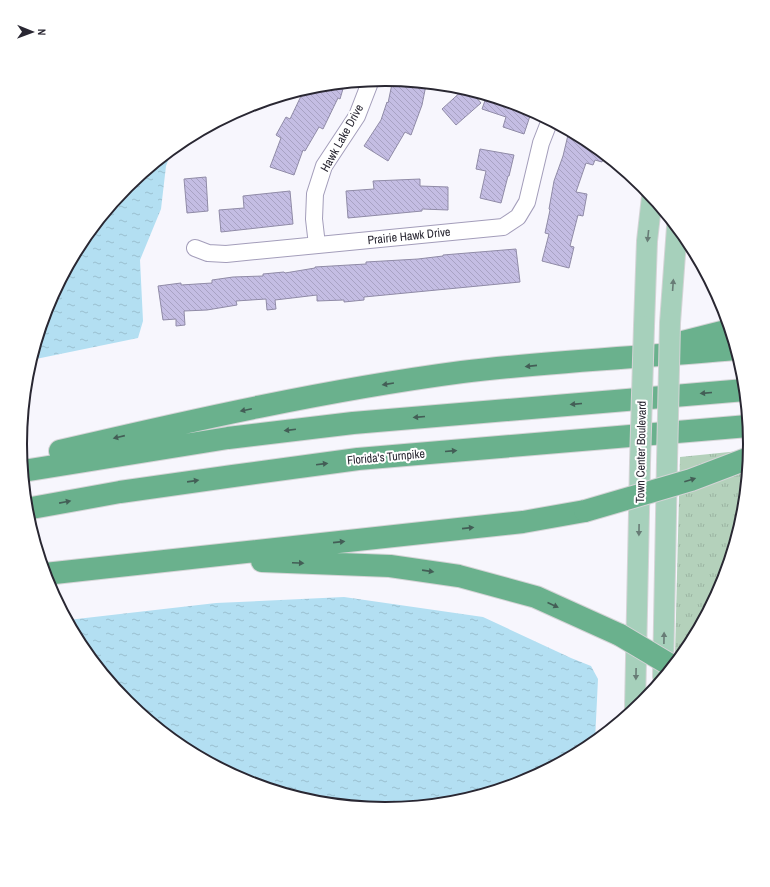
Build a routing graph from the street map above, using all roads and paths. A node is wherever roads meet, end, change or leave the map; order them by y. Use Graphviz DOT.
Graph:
graph roads {
  1 [pos="367,86"];
  2 [pos="548,125"];
  3 [pos="651,204"];
  4 [pos="676,236"];
  5 [pos="317,245"];
  6 [pos="194,248"];
  7 [pos="725,331"];
  8 [pos="731,349"];
  9 [pos="570,362"];
  10 [pos="739,391"];
  11 [pos="742,426"];
  12 [pos="28,459"];
  13 [pos="742,461"];
  14 [pos="28,470"];
  15 [pos="33,509"];
  16 [pos="133,564"];
  17 [pos="51,573"];
  18 [pos="667,663"];
  19 [pos="663,668"];
  20 [pos="635,700"];
  1 -- 5 [label="street, Hawk Lake Drive"];
  2 -- 5 [label="street, Prairie Hawk Drive"];
  3 -- 20 [label="main road, Town Center Boulevard, one-way, bridge"];
  19 -- 4 [label="main road, one-way, bridge"];
  5 -- 6 [label="street, Prairie Hawk Drive"];
  7 -- 9 [label="highway"];
  8 -- 9 [label="highway"];
  9 -- 12 [label="highway, one-way"];
  10 -- 14 [label="highway, one-way"];
  15 -- 11 [label="highway, Florida's Turnpike, one-way"];
  16 -- 13 [label="highway, one-way, bridge"];
  16 -- 17 [label="highway"];
  16 -- 18 [label="highway, one-way, bridge"];
}
